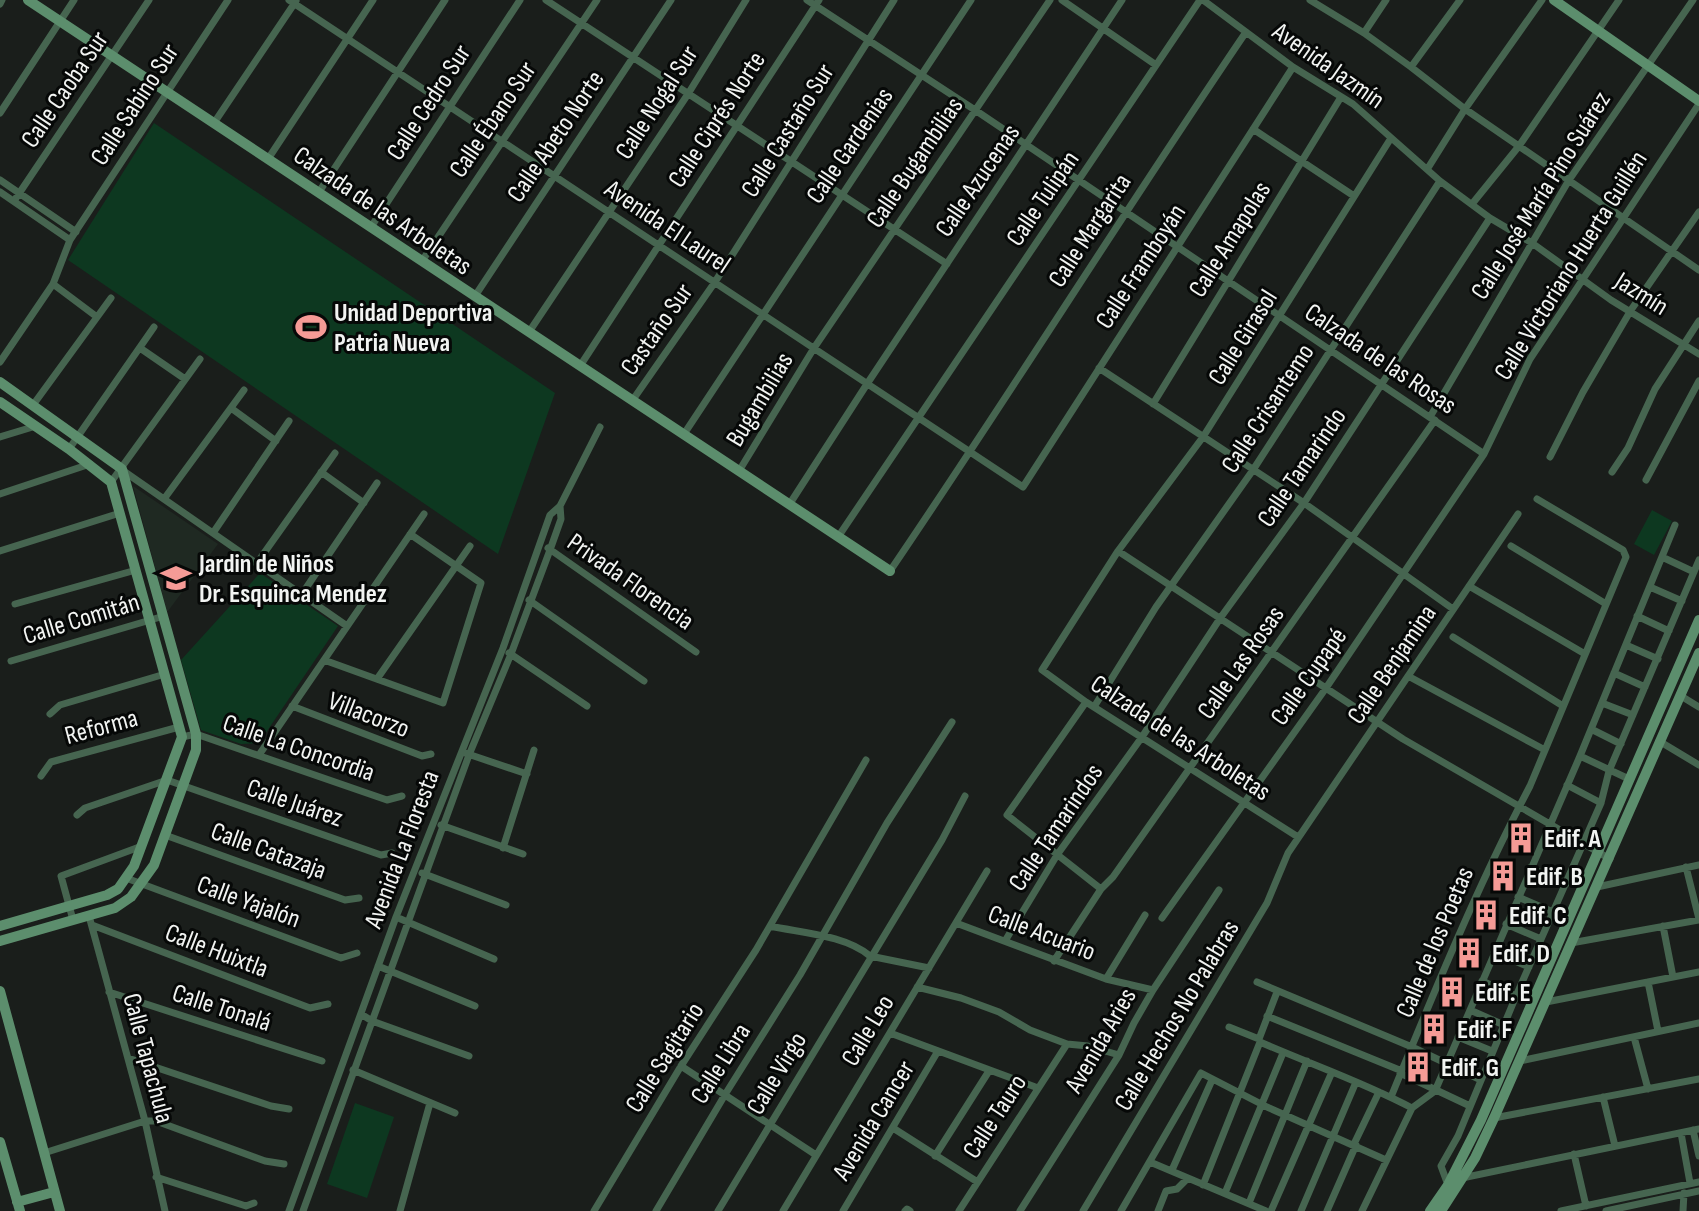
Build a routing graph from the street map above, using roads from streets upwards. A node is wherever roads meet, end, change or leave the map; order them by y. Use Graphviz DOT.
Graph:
graph roads {
  1 [pos="29,0"];
  2 [pos="75,0"];
  3 [pos="149,0"];
  4 [pos="228,0"];
  5 [pos="373,0"];
  6 [pos="445,0"];
  7 [pos="520,0"];
  8 [pos="546,0"];
  9 [pos="597,0"];
  10 [pos="671,0"];
  11 [pos="746,0"];
  12 [pos="807,0"];
  13 [pos="894,0"];
  14 [pos="971,0"];
  15 [pos="1049,0"];
  16 [pos="1062,0"];
  17 [pos="1122,0"];
  18 [pos="1202,0"];
  19 [pos="1387,0"];
  20 [pos="1460,0"];
  21 [pos="1542,0"];
  22 [pos="1554,0"];
  23 [pos="1619,0"];
  24 [pos="1693,0"];
  25 [pos="293,1"];
  26 [pos="1314,1"];
  27 [pos="817,3"];
  28 [pos="60,21"];
  29 [pos="581,23"];
  30 [pos="1103,29"];
  31 [pos="1598,31"];
  32 [pos="1246,32"];
  33 [pos="1364,33"];
  34 [pos="347,39"];
  35 [pos="869,40"];
  36 [pos="112,55"];
  37 [pos="633,57"];
  38 [pos="1156,65"];
  39 [pos="1648,65"];
  40 [pos="1293,67"];
  41 [pos="1411,67"];
  42 [pos="398,72"];
  43 [pos="921,74"];
  44 [pos="167,92"];
  45 [pos="688,94"];
  46 [pos="1341,97"];
  47 [pos="1699,102"];
  48 [pos="450,107"];
  49 [pos="1465,109"];
  50 [pos="975,110"];
  51 [pos="0,113"];
  52 [pos="214,123"];
  53 [pos="737,126"];
  54 [pos="1253,129"];
  55 [pos="1391,138"];
  56 [pos="502,141"];
  57 [pos="1027,144"];
  58 [pos="1519,146"];
  59 [pos="268,159"];
  60 [pos="1301,161"];
  61 [pos="791,162"];
  62 [pos="1429,168"];
  63 [pos="554,176"];
  64 [pos="0,180"];
  65 [pos="1080,180"];
  66 [pos="1569,180"];
  67 [pos="1440,181"];
  68 [pos="0,192"];
  69 [pos="318,192"];
  70 [pos="20,193"];
  71 [pos="841,195"];
  72 [pos="1354,196"];
  73 [pos="14,201"];
  74 [pos="1472,204"];
  75 [pos="1126,211"];
  76 [pos="609,212"];
  77 [pos="1699,212"];
  78 [pos="1622,216"];
  79 [pos="1490,218"];
  80 [pos="371,227"];
  81 [pos="894,230"];
  82 [pos="76,232"];
  83 [pos="70,240"];
  84 [pos="1532,243"];
  85 [pos="659,245"];
  86 [pos="1178,246"];
  87 [pos="1672,250"];
  88 [pos="422,261"];
  89 [pos="947,264"];
  90 [pos="1699,270"];
  91 [pos="1582,279"];
  92 [pos="1228,280"];
  93 [pos="715,282"];
  94 [pos="53,284"];
  95 [pos="475,296"];
  96 [pos="111,298"];
  97 [pos="1631,310"];
  98 [pos="762,314"];
  99 [pos="1280,316"];
  100 [pos="97,317"];
  101 [pos="1699,321"];
  102 [pos="154,327"];
  103 [pos="529,332"];
  104 [pos="1684,345"];
  105 [pos="139,348"];
  106 [pos="814,348"];
  107 [pos="1331,350"];
  108 [pos="1699,354"];
  109 [pos="200,359"];
  110 [pos="0,362"];
  111 [pos="580,366"];
  112 [pos="1099,368"];
  113 [pos="185,379"];
  114 [pos="1699,381"];
  115 [pos="0,382"];
  116 [pos="867,383"];
  117 [pos="1382,385"];
  118 [pos="244,390"];
  119 [pos="632,401"];
  120 [pos="0,402"];
  121 [pos="1153,404"];
  122 [pos="33,405"];
  123 [pos="231,408"];
  124 [pos="920,419"];
  125 [pos="1432,419"];
  126 [pos="289,421"];
  127 [pos="36,426"];
  128 [pos="600,427"];
  129 [pos="684,435"];
  130 [pos="78,436"];
  131 [pos="0,437"];
  132 [pos="1203,437"];
  133 [pos="276,441"];
  134 [pos="69,449"];
  135 [pos="971,452"];
  136 [pos="335,453"];
  137 [pos="1484,454"];
  138 [pos="1549,457"];
  139 [pos="90,464"];
  140 [pos="121,469"];
  141 [pos="1253,470"];
  142 [pos="739,471"];
  143 [pos="321,472"];
  144 [pos="1612,472"];
  145 [pos="1646,480"];
  146 [pos="111,482"];
  147 [pos="377,482"];
  148 [pos="1023,487"];
  149 [pos="0,494"];
  150 [pos="164,499"];
  151 [pos="1537,499"];
  152 [pos="364,503"];
  153 [pos="1304,503"];
  154 [pos="789,505"];
  155 [pos="560,506"];
  156 [pos="120,513"];
  157 [pos="424,514"];
  158 [pos="1518,514"];
  159 [pos="1675,525"];
  160 [pos="214,533"];
  161 [pos="410,534"];
  162 [pos="838,537"];
  163 [pos="1353,538"];
  164 [pos="541,544"];
  165 [pos="470,546"];
  166 [pos="1511,546"];
  167 [pos="550,550"];
  168 [pos="0,551"];
  169 [pos="1118,551"];
  170 [pos="1662,557"];
  171 [pos="1699,560"];
  172 [pos="257,563"];
  173 [pos="456,566"];
  174 [pos="136,570"];
  175 [pos="890,571"];
  176 [pos="1694,572"];
  177 [pos="1404,574"];
  178 [pos="1172,586"];
  179 [pos="1469,586"];
  180 [pos="1650,587"];
  181 [pos="302,594"];
  182 [pos="522,596"];
  183 [pos="1682,601"];
  184 [pos="531,602"];
  185 [pos="15,604"];
  186 [pos="1606,604"];
  187 [pos="1453,609"];
  188 [pos="164,615"];
  189 [pos="1221,617"];
  190 [pos="1637,617"];
  191 [pos="149,619"];
  192 [pos="1699,620"];
  193 [pos="347,626"];
  194 [pos="1669,631"];
  195 [pos="1453,637"];
  196 [pos="1626,645"];
  197 [pos="503,648"];
  198 [pos="696,652"];
  199 [pos="1272,653"];
  200 [pos="1585,653"];
  201 [pos="1699,653"];
  202 [pos="511,654"];
  203 [pos="1658,659"];
  204 [pos="324,660"];
  205 [pos="11,661"];
  206 [pos="1042,670"];
  207 [pos="1614,673"];
  208 [pos="165,674"];
  209 [pos="1408,676"];
  210 [pos="377,679"];
  211 [pos="644,681"];
  212 [pos="1645,687"];
  213 [pos="1326,688"];
  214 [pos="483,695"];
  215 [pos="1681,696"];
  216 [pos="491,699"];
  217 [pos="1086,702"];
  218 [pos="1602,703"];
  219 [pos="292,706"];
  220 [pos="587,706"];
  221 [pos="1094,706"];
  222 [pos="1563,706"];
  223 [pos="1699,707"];
  224 [pos="50,714"];
  225 [pos="1633,715"];
  226 [pos="952,722"];
  227 [pos="1377,722"];
  228 [pos="1591,729"];
  229 [pos="181,732"];
  230 [pos="196,734"];
  231 [pos="1142,737"];
  232 [pos="1659,741"];
  233 [pos="1621,744"];
  234 [pos="534,750"];
  235 [pos="1545,750"];
  236 [pos="465,753"];
  237 [pos="431,754"];
  238 [pos="259,755"];
  239 [pos="1580,756"];
  240 [pos="866,760"];
  241 [pos="1699,765"];
  242 [pos="1190,768"];
  243 [pos="1609,771"];
  244 [pos="527,774"];
  245 [pos="41,776"];
  246 [pos="1629,779"];
  247 [pos="167,780"];
  248 [pos="1567,785"];
  249 [pos="183,786"];
  250 [pos="402,796"];
  251 [pos="965,796"];
  252 [pos="1244,803"];
  253 [pos="1601,803"];
  254 [pos="1520,805"];
  255 [pos="77,815"];
  256 [pos="434,821"];
  257 [pos="1548,825"];
  258 [pos="443,827"];
  259 [pos="165,835"];
  260 [pos="1298,837"];
  261 [pos="1583,845"];
  262 [pos="143,846"];
  263 [pos="503,848"];
  264 [pos="392,853"];
  265 [pos="1597,853"];
  266 [pos="523,854"];
  267 [pos="1057,855"];
  268 [pos="1610,859"];
  269 [pos="1699,865"];
  270 [pos="1686,867"];
  271 [pos="415,868"];
  272 [pos="1530,868"];
  273 [pos="987,871"];
  274 [pos="424,875"];
  275 [pos="126,878"];
  276 [pos="142,884"];
  277 [pos="1566,884"];
  278 [pos="1597,887"];
  279 [pos="1101,889"];
  280 [pos="1219,890"];
  281 [pos="1518,897"];
  282 [pos="359,898"];
  283 [pos="506,905"];
  284 [pos="69,907"];
  285 [pos="1553,912"];
  286 [pos="1145,915"];
  287 [pos="396,917"];
  288 [pos="1162,918"];
  289 [pos="1699,919"];
  290 [pos="73,920"];
  291 [pos="91,920"];
  292 [pos="407,922"];
  293 [pos="957,923"];
  294 [pos="1506,924"];
  295 [pos="0,926"];
  296 [pos="770,926"];
  297 [pos="1663,926"];
  298 [pos="821,937"];
  299 [pos="1541,939"];
  300 [pos="0,941"];
  301 [pos="1005,942"];
  302 [pos="1571,943"];
  303 [pos="1494,952"];
  304 [pos="357,953"];
  305 [pos="870,957"];
  306 [pos="494,959"];
  307 [pos="1054,961"];
  308 [pos="378,966"];
  309 [pos="1529,967"];
  310 [pos="929,968"];
  311 [pos="390,970"];
  312 [pos="1699,972"];
  313 [pos="1673,977"];
  314 [pos="1106,979"];
  315 [pos="1482,981"];
  316 [pos="1257,982"];
  317 [pos="1648,982"];
  318 [pos="917,987"];
  319 [pos="1153,990"];
  320 [pos="0,991"];
  321 [pos="109,992"];
  322 [pos="1277,992"];
  323 [pos="1516,996"];
  324 [pos="1546,1002"];
  325 [pos="328,1004"];
  326 [pos="475,1006"];
  327 [pos="1470,1010"];
  328 [pos="361,1014"];
  329 [pos="1267,1016"];
  330 [pos="372,1021"];
  331 [pos="1699,1023"];
  332 [pos="1504,1025"];
  333 [pos="1229,1027"];
  334 [pos="1658,1031"];
  335 [pos="890,1034"];
  336 [pos="1458,1037"];
  337 [pos="1634,1037"];
  338 [pos="1259,1040"];
  339 [pos="1067,1044"];
  340 [pos="1412,1047"];
  341 [pos="938,1051"];
  342 [pos="1492,1051"];
  343 [pos="1283,1053"];
  344 [pos="1119,1055"];
  345 [pos="469,1056"];
  346 [pos="128,1058"];
  347 [pos="322,1061"];
  348 [pos="1307,1061"];
  349 [pos="1520,1061"];
  350 [pos="1446,1064"];
  351 [pos="681,1066"];
  352 [pos="353,1070"];
  353 [pos="989,1071"];
  354 [pos="1332,1072"];
  355 [pos="1401,1072"];
  356 [pos="1699,1079"];
  357 [pos="1212,1080"];
  358 [pos="1480,1080"];
  359 [pos="1356,1082"];
  360 [pos="1038,1088"];
  361 [pos="1648,1088"];
  362 [pos="1379,1091"];
  363 [pos="1435,1091"];
  364 [pos="1239,1092"];
  365 [pos="726,1093"];
  366 [pos="1391,1097"];
  367 [pos="1603,1097"];
  368 [pos="430,1103"];
  369 [pos="1262,1104"];
  370 [pos="1470,1107"];
  371 [pos="1412,1108"];
  372 [pos="289,1109"];
  373 [pos="455,1113"];
  374 [pos="1286,1115"];
  375 [pos="1494,1118"];
  376 [pos="145,1121"];
  377 [pos="771,1124"];
  378 [pos="1310,1125"];
  379 [pos="893,1128"];
  380 [pos="1696,1130"];
  381 [pos="1681,1133"];
  382 [pos="1333,1135"];
  383 [pos="0,1142"];
  384 [pos="1355,1145"];
  385 [pos="1615,1146"];
  386 [pos="44,1153"];
  387 [pos="1574,1154"];
  388 [pos="816,1155"];
  389 [pos="935,1156"];
  390 [pos="1699,1156"];
  391 [pos="1386,1160"];
  392 [pos="1150,1162"];
  393 [pos="284,1164"];
  394 [pos="1172,1170"];
  395 [pos="156,1177"];
  396 [pos="1462,1178"];
  397 [pos="1187,1179"];
  398 [pos="976,1181"];
  399 [pos="1699,1182"];
  400 [pos="1690,1183"];
  401 [pos="1203,1185"];
  402 [pos="1448,1185"];
  403 [pos="1699,1191"];
  404 [pos="54,1192"];
  405 [pos="1225,1193"];
  406 [pos="1684,1194"];
  407 [pos="254,1203"];
  408 [pos="1249,1203"];
  409 [pos="19,1206"];
  410 [pos="1586,1206"];
  411 [pos="60,1211"];
  412 [pos="165,1211"];
  413 [pos="289,1211"];
  414 [pos="303,1211"];
  415 [pos="400,1211"];
  416 [pos="594,1211"];
  417 [pos="656,1211"];
  418 [pos="718,1211"];
  419 [pos="783,1211"];
  420 [pos="843,1211"];
  421 [pos="959,1211"];
  422 [pos="1020,1211"];
  423 [pos="1083,1211"];
  424 [pos="1121,1211"];
  425 [pos="1158,1211"];
  426 [pos="1266,1211"];
  427 [pos="1272,1211"];
  428 [pos="1301,1211"];
  429 [pos="1327,1211"];
  430 [pos="1362,1211"];
  431 [pos="1430,1211"];
  432 [pos="1441,1211"];
  433 [pos="1562,1211"];
  434 [pos="1606,1211"];
  435 [pos="1683,1211"];
  1 -- 28 [label="street, Calzada de las Arboletas"];
  2 -- 28 [label="street"];
  3 -- 36 [label="street, Calle Caoba Sur"];
  4 -- 44 [label="street, Calle Sabino Sur"];
  5 -- 34 [label="street"];
  6 -- 42 [label="street"];
  7 -- 48 [label="street, Calle Cedro Sur"];
  8 -- 29 [label="street"];
  9 -- 29 [label="street, Calle Ébano Sur"];
  10 -- 37 [label="street, Calle Abeto Norte"];
  11 -- 45 [label="street, Calle Nogal Sur"];
  12 -- 27 [label="street, Calzada de las Rosas"];
  13 -- 35 [label="street, Calle Castaño Sur"];
  14 -- 43 [label="street, Calle Gardenias"];
  15 -- 50 [label="street, Calle Bugambilias"];
  16 -- 30 [label="street"];
  17 -- 30 [label="street, Calle Azucenas"];
  18 -- 32 [label="street, Avenida Jazmín"];
  18 -- 38 [label="street, Calle Tulipán"];
  19 -- 33 [label="street"];
  20 -- 41 [label="street"];
  21 -- 49 [label="street"];
  22 -- 31 [label="street"];
  23 -- 31 [label="street"];
  24 -- 39 [label="street, Calle José María Pino Suárez"];
  25 -- 34 [label="street, Avenida El Laurel"];
  25 -- 52 [label="street"];
  26 -- 33 [label="street"];
  27 -- 35 [label="street, Calzada de las Rosas"];
  27 -- 53 [label="street, Calle Ciprés Norte"];
  28 -- 36 [label="street, Calzada de las Arboletas"];
  28 -- 51 [label="street"];
  29 -- 37 [label="street"];
  29 -- 56 [label="street, Calle Ébano Sur"];
  30 -- 38 [label="street"];
  30 -- 57 [label="street, Calle Azucenas"];
  31 -- 39 [label="street"];
  31 -- 58 [label="street"];
  32 -- 40 [label="street, Avenida Jazmín"];
  32 -- 75 [label="street, Calle Margarita"];
  33 -- 41 [label="street"];
  34 -- 42 [label="street, Avenida El Laurel"];
  34 -- 59 [label="street"];
  35 -- 43 [label="street, Calzada de las Rosas"];
  35 -- 61 [label="street, Calle Castaño Sur"];
  36 -- 44 [label="street, Calzada de las Arboletas"];
  36 -- 70 [label="street, Calle Caoba Sur"];
  37 -- 45 [label="street"];
  37 -- 63 [label="street, Calle Abeto Norte"];
  38 -- 65 [label="street, Calle Tulipán"];
  39 -- 47 [label="street"];
  39 -- 66 [label="street, Calle José María Pino Suárez"];
  40 -- 46 [label="street, Avenida Jazmín"];
  40 -- 54 [label="street, Calle Framboyán"];
  41 -- 49 [label="street"];
  42 -- 48 [label="street, Avenida El Laurel"];
  42 -- 69 [label="street"];
  43 -- 50 [label="street, Calzada de las Rosas"];
  43 -- 71 [label="street, Calle Gardenias"];
  44 -- 52 [label="street, Calzada de las Arboletas"];
  44 -- 82 [label="street, Calle Sabino Sur"];
  45 -- 53 [label="street"];
  45 -- 76 [label="street, Calle Nogal Sur"];
  46 -- 55 [label="street, Avenida Jazmín"];
  46 -- 60 [label="street, Calle Amapolas"];
  47 -- 78 [label="street, Calle Victoriano Huerta Guillén"];
  48 -- 56 [label="street, Avenida El Laurel"];
  48 -- 80 [label="street, Calle Cedro Sur"];
  49 -- 58 [label="street"];
  49 -- 62 [label="street"];
  50 -- 57 [label="street, Calzada de las Rosas"];
  50 -- 81 [label="street, Calle Bugambilias"];
  52 -- 59 [label="street, Calzada de las Arboletas"];
  53 -- 61 [label="street"];
  53 -- 85 [label="street, Calle Ciprés Norte"];
  54 -- 60 [label="street"];
  54 -- 86 [label="street, Calle Framboyán"];
  55 -- 62 [label="street, Avenida Jazmín"];
  55 -- 72 [label="street, Calle Girasol"];
  56 -- 63 [label="street, Avenida El Laurel"];
  56 -- 88 [label="street, Calle Ébano Sur"];
  57 -- 65 [label="street, Calzada de las Rosas"];
  57 -- 89 [label="street, Calle Azucenas"];
  58 -- 66 [label="street"];
  58 -- 74 [label="street"];
  59 -- 69 [label="street, Calzada de las Arboletas"];
  60 -- 72 [label="street"];
  60 -- 92 [label="street, Calle Amapolas"];
  61 -- 71 [label="street"];
  61 -- 93 [label="street, Calle Castaño Sur"];
  62 -- 67 [label="street, Jazmín"];
  63 -- 76 [label="street, Avenida El Laurel"];
  63 -- 95 [label="street, Calle Abeto Norte"];
  64 -- 70 [label="street"];
  65 -- 75 [label="street, Calzada de las Rosas"];
  65 -- 124 [label="street, Calle Tulipán"];
  66 -- 78 [label="street"];
  66 -- 84 [label="street, Calle José María Pino Suárez"];
  67 -- 74 [label="street, Jazmín"];
  67 -- 107 [label="street, Calle Crisantemo"];
  68 -- 73 [label="street"];
  69 -- 80 [label="street, Calzada de las Arboletas"];
  70 -- 73 [label="street, Calle Caoba Sur"];
  70 -- 82 [label="street"];
  71 -- 81 [label="street"];
  71 -- 98 [label="street, Calle Gardenias"];
  72 -- 99 [label="street, Calle Girasol"];
  73 -- 83 [label="street"];
  74 -- 79 [label="street, Jazmín"];
  75 -- 86 [label="street, Calzada de las Rosas"];
  75 -- 135 [label="street, Calle Margarita"];
  76 -- 85 [label="street, Avenida El Laurel"];
  76 -- 103 [label="street, Calle Nogal Sur"];
  77 -- 87 [label="street"];
  78 -- 87 [label="street"];
  78 -- 91 [label="street, Calle Victoriano Huerta Guillén"];
  79 -- 84 [label="street, Jazmín"];
  79 -- 117 [label="street, Calle Tamarindo"];
  80 -- 88 [label="street, Calzada de las Arboletas"];
  81 -- 89 [label="street"];
  81 -- 106 [label="street, Calle Bugambilias"];
  82 -- 83 [label="street, Calle Sabino Sur"];
  83 -- 94 [label="street"];
  84 -- 91 [label="street, Jazmín"];
  84 -- 125 [label="street, Calle José María Pino Suárez"];
  85 -- 93 [label="street, Avenida El Laurel"];
  85 -- 111 [label="street, Calle Ciprés Norte"];
  86 -- 92 [label="street, Calzada de las Rosas"];
  86 -- 112 [label="street, Calle Framboyán"];
  87 -- 90 [label="street"];
  87 -- 97 [label="street"];
  88 -- 95 [label="street, Calzada de las Arboletas"];
  89 -- 116 [label="street, Calle Azucenas"];
  91 -- 97 [label="street, Jazmín"];
  91 -- 137 [label="street, Calle Victoriano Huerta Guillén"];
  92 -- 99 [label="street, Calzada de las Rosas"];
  92 -- 121 [label="street, Calle Amapolas"];
  93 -- 98 [label="street, Avenida El Laurel"];
  93 -- 119 [label="street, Castaño Sur"];
  94 -- 100 [label="street"];
  94 -- 110 [label="street"];
  95 -- 103 [label="street, Calzada de las Arboletas"];
  96 -- 100 [label="street"];
  97 -- 104 [label="street, Jazmín"];
  97 -- 138 [label="street"];
  98 -- 106 [label="street, Avenida El Laurel"];
  98 -- 129 [label="street, Calle Gardenias"];
  99 -- 107 [label="street, Calzada de las Rosas"];
  99 -- 132 [label="street, Calle Girasol"];
  100 -- 122 [label="street"];
  101 -- 104 [label="street"];
  102 -- 105 [label="street"];
  103 -- 111 [label="street, Calzada de las Arboletas"];
  104 -- 108 [label="street, Jazmín"];
  104 -- 144 [label="street"];
  105 -- 113 [label="street"];
  105 -- 130 [label="street"];
  106 -- 116 [label="street, Avenida El Laurel"];
  106 -- 142 [label="street, Bugambilias"];
  107 -- 117 [label="street, Calzada de las Rosas"];
  107 -- 141 [label="street, Calle Crisantemo"];
  109 -- 113 [label="street"];
  111 -- 119 [label="street, Calzada de las Arboletas"];
  112 -- 121 [label="street"];
  112 -- 148 [label="street, Calle Framboyán"];
  113 -- 140 [label="street"];
  114 -- 145 [label="street"];
  115 -- 122 [label="street"];
  116 -- 124 [label="street, Avenida El Laurel"];
  116 -- 154 [label="street, Calle Azucenas"];
  117 -- 125 [label="street, Calzada de las Rosas"];
  117 -- 153 [label="street, Calle Tamarindo"];
  118 -- 123 [label="street"];
  119 -- 129 [label="street, Calzada de las Arboletas"];
  120 -- 127 [label="street"];
  121 -- 132 [label="street"];
  122 -- 130 [label="street"];
  123 -- 133 [label="street"];
  123 -- 150 [label="street"];
  124 -- 135 [label="street, Avenida El Laurel"];
  124 -- 162 [label="street, Calle Tulipán"];
  125 -- 137 [label="street, Calzada de las Rosas"];
  125 -- 163 [label="street, Calle Las Rosas"];
  126 -- 133 [label="street"];
  127 -- 131 [label="street"];
  127 -- 134 [label="street"];
  128 -- 155 [label="street, Avenida La Floresta"];
  129 -- 142 [label="street, Calzada de las Arboletas"];
  130 -- 134 [label="street"];
  130 -- 140 [label="street"];
  132 -- 141 [label="street"];
  132 -- 169 [label="street, Calle Girasol"];
  133 -- 160 [label="street"];
  134 -- 139 [label="street"];
  135 -- 148 [label="street, Avenida El Laurel"];
  135 -- 175 [label="street, Calle Margarita"];
  136 -- 143 [label="street"];
  137 -- 177 [label="street, Calle Cupapé"];
  139 -- 146 [label="street"];
  139 -- 149 [label="street"];
  140 -- 146 [label="street"];
  140 -- 150 [label="street"];
  140 -- 188 [label="street"];
  141 -- 153 [label="street"];
  141 -- 178 [label="street, Calle Crisantemo"];
  142 -- 154 [label="street, Calzada de las Arboletas"];
  143 -- 152 [label="street"];
  143 -- 172 [label="street"];
  146 -- 156 [label="street"];
  147 -- 152 [label="street"];
  150 -- 160 [label="street"];
  151 -- 186 [label="street, Calle de los Poetas"];
  152 -- 181 [label="street"];
  153 -- 163 [label="street"];
  153 -- 189 [label="street, Calle Tamarindo"];
  154 -- 162 [label="street, Calzada de las Arboletas"];
  155 -- 164 [label="street, Avenida La Floresta"];
  155 -- 167 [label="street, Avenida La Floresta"];
  156 -- 168 [label="street"];
  156 -- 174 [label="street"];
  157 -- 161 [label="street"];
  158 -- 179 [label="street, Calle Benjamina"];
  159 -- 170 [label="street"];
  160 -- 172 [label="street"];
  161 -- 173 [label="street"];
  161 -- 193 [label="street"];
  162 -- 175 [label="street, Calzada de las Arboletas"];
  163 -- 177 [label="street"];
  163 -- 199 [label="street, Calle Las Rosas"];
  164 -- 167 [label="street, Privada Florencia"];
  164 -- 182 [label="street, Avenida La Floresta"];
  165 -- 173 [label="street"];
  166 -- 186 [label="street"];
  167 -- 184 [label="street, Avenida La Floresta"];
  167 -- 198 [label="street, Privada Florencia"];
  169 -- 178 [label="street"];
  169 -- 206 [label="street, Calle Girasol"];
  170 -- 176 [label="street"];
  170 -- 180 [label="street"];
  171 -- 176 [label="street"];
  172 -- 181 [label="street"];
  173 -- 210 [label="street"];
  173 -- 210 [label="street"];
  174 -- 185 [label="street"];
  174 -- 191 [label="street"];
  176 -- 183 [label="street"];
  177 -- 187 [label="street"];
  177 -- 213 [label="street, Calle Cupapé"];
  178 -- 189 [label="street"];
  178 -- 221 [label="street, Calle Crisantemo"];
  179 -- 187 [label="street, Calle Benjamina"];
  179 -- 200 [label="street"];
  180 -- 183 [label="street"];
  180 -- 190 [label="street"];
  181 -- 193 [label="street"];
  182 -- 184 [label="street"];
  182 -- 197 [label="street, Avenida La Floresta"];
  183 -- 194 [label="street"];
  184 -- 202 [label="street, Avenida La Floresta"];
  184 -- 211 [label="street"];
  186 -- 200 [label="street, Calle de los Poetas"];
  187 -- 209 [label="street, Calle Benjamina"];
  188 -- 191 [label="street, Calle Comitán"];
  188 -- 230 [label="street"];
  189 -- 199 [label="street"];
  189 -- 231 [label="street, Calle Tamarindo"];
  190 -- 194 [label="street"];
  190 -- 196 [label="street"];
  191 -- 205 [label="street, Calle Comitán"];
  191 -- 208 [label="street"];
  192 -- 246 [label="street"];
  193 -- 204 [label="street"];
  194 -- 203 [label="street"];
  195 -- 222 [label="street"];
  196 -- 203 [label="street"];
  196 -- 207 [label="street"];
  197 -- 202 [label="street"];
  197 -- 214 [label="street, Avenida La Floresta"];
  199 -- 213 [label="street"];
  199 -- 242 [label="street, Calle Las Rosas"];
  200 -- 222 [label="street, Calle de los Poetas"];
  201 -- 215 [label="street"];
  202 -- 216 [label="street, Avenida La Floresta"];
  202 -- 220 [label="street"];
  203 -- 212 [label="street"];
  204 -- 210 [label="street"];
  204 -- 219 [label="street"];
  206 -- 217 [label="street, Calzada de las Arboletas"];
  207 -- 212 [label="street"];
  207 -- 218 [label="street"];
  208 -- 224 [label="street"];
  208 -- 229 [label="street"];
  209 -- 227 [label="street, Calle Benjamina"];
  209 -- 235 [label="street"];
  212 -- 225 [label="street"];
  213 -- 227 [label="street"];
  213 -- 252 [label="street, Calle Cupapé"];
  214 -- 216 [label="street"];
  214 -- 236 [label="street, Avenida La Floresta"];
  215 -- 223 [label="street"];
  215 -- 232 [label="street"];
  216 -- 236 [label="street, Avenida La Floresta"];
  217 -- 221 [label="street, Calzada de las Arboletas"];
  217 -- 267 [label="street"];
  218 -- 225 [label="street"];
  218 -- 228 [label="street"];
  219 -- 237 [label="street, Villacorzo"];
  219 -- 238 [label="street"];
  221 -- 231 [label="street, Calzada de las Arboletas"];
  222 -- 235 [label="street, Calle de los Poetas"];
  225 -- 233 [label="street"];
  226 -- 298 [label="street, Calle Libra"];
  227 -- 254 [label="street"];
  227 -- 260 [label="street, Calle Benjamina"];
  228 -- 233 [label="street"];
  228 -- 239 [label="street"];
  229 -- 230 [label="street, Calle La Concordia"];
  229 -- 245 [label="street, Reforma"];
  229 -- 247 [label="street"];
  230 -- 238 [label="street, Calle La Concordia"];
  230 -- 249 [label="street"];
  231 -- 242 [label="street, Calzada de las Arboletas"];
  231 -- 267 [label="street, Calle Tamarindos"];
  232 -- 241 [label="street"];
  232 -- 268 [label="street"];
  233 -- 243 [label="street"];
  234 -- 244 [label="street"];
  235 -- 254 [label="street, Calle de los Poetas"];
  236 -- 244 [label="street"];
  236 -- 256 [label="street, Avenida La Floresta"];
  236 -- 258 [label="street, Avenida La Floresta"];
  238 -- 250 [label="street, Calle La Concordia"];
  239 -- 243 [label="street"];
  239 -- 248 [label="street"];
  240 -- 296 [label="street, Calle Sagitario"];
  242 -- 252 [label="street, Calzada de las Arboletas"];
  242 -- 279 [label="street, Calle Las Rosas"];
  243 -- 246 [label="street"];
  243 -- 253 [label="street"];
  244 -- 263 [label="street"];
  246 -- 265 [label="street"];
  247 -- 249 [label="street, Calle Juárez"];
  247 -- 255 [label="street"];
  247 -- 262 [label="street"];
  248 -- 253 [label="street"];
  248 -- 257 [label="street"];
  249 -- 259 [label="street"];
  249 -- 264 [label="street, Calle Juárez"];
  251 -- 305 [label="street, Calle Virgo"];
  252 -- 260 [label="street, Calzada de las Arboletas"];
  252 -- 288 [label="street, Calle Cupapé"];
  253 -- 261 [label="street"];
  254 -- 257 [label="street"];
  254 -- 340 [label="street, Calle de los Poetas"];
  256 -- 258 [label="street"];
  256 -- 271 [label="street, Avenida La Floresta"];
  257 -- 261 [label="street"];
  257 -- 272 [label="street"];
  258 -- 263 [label="street"];
  258 -- 274 [label="street, Avenida La Floresta"];
  259 -- 276 [label="street"];
  259 -- 282 [label="street, Calle Catazaja"];
  260 -- 423 [label="street, Calle Hechos No Palabras"];
  261 -- 265 [label="street"];
  261 -- 277 [label="street"];
  262 -- 275 [label="street"];
  262 -- 284 [label="street"];
  263 -- 266 [label="street"];
  265 -- 268 [label="street"];
  265 -- 402 [label="street"];
  267 -- 279 [label="street"];
  267 -- 301 [label="street, Calle Tamarindos"];
  268 -- 278 [label="street"];
  269 -- 270 [label="street"];
  270 -- 278 [label="street"];
  270 -- 289 [label="street"];
  271 -- 274 [label="street"];
  271 -- 287 [label="street, Avenida La Floresta"];
  272 -- 277 [label="street"];
  272 -- 281 [label="street"];
  273 -- 293 [label="street, Calle Leo"];
  274 -- 283 [label="street"];
  274 -- 292 [label="street, Avenida La Floresta"];
  275 -- 276 [label="street, Calle Yajalón"];
  275 -- 284 [label="street"];
  276 -- 291 [label="street"];
  276 -- 304 [label="street, Calle Yajalón"];
  277 -- 285 [label="street"];
  278 -- 302 [label="street"];
  279 -- 307 [label="street, Calle Las Rosas"];
  280 -- 319 [label="street, Avenida Aries"];
  281 -- 285 [label="street"];
  281 -- 294 [label="street"];
  284 -- 290 [label="street"];
  284 -- 295 [label="street"];
  285 -- 299 [label="street"];
  286 -- 314 [label="street"];
  287 -- 292 [label="street"];
  287 -- 308 [label="street, Avenida La Floresta"];
  289 -- 297 [label="street"];
  290 -- 291 [label="street"];
  290 -- 300 [label="street"];
  291 -- 321 [label="street, Calle Tapachula"];
  291 -- 325 [label="street, Calle Huixtla"];
  292 -- 306 [label="street"];
  292 -- 311 [label="street, Avenida La Floresta"];
  293 -- 301 [label="street, Calle Acuario"];
  293 -- 310 [label="street, Calle Leo"];
  294 -- 299 [label="street"];
  294 -- 303 [label="street"];
  296 -- 298 [label="street"];
  296 -- 351 [label="street, Calle Sagitario"];
  297 -- 302 [label="street"];
  297 -- 313 [label="street"];
  298 -- 305 [label="street"];
  298 -- 365 [label="street, Calle Libra"];
  299 -- 309 [label="street"];
  301 -- 307 [label="street, Calle Acuario"];
  302 -- 324 [label="street"];
  303 -- 309 [label="street"];
  303 -- 315 [label="street"];
  305 -- 310 [label="street"];
  305 -- 377 [label="street, Calle Virgo"];
  307 -- 314 [label="street, Calle Acuario"];
  308 -- 311 [label="street"];
  308 -- 328 [label="street, Avenida La Floresta"];
  309 -- 323 [label="street"];
  310 -- 318 [label="street, Calle Leo"];
  311 -- 326 [label="street"];
  311 -- 330 [label="street, Avenida La Floresta"];
  312 -- 313 [label="street"];
  313 -- 317 [label="street"];
  314 -- 319 [label="street, Calle Acuario"];
  315 -- 323 [label="street"];
  315 -- 327 [label="street"];
  316 -- 322 [label="street"];
  317 -- 324 [label="street"];
  317 -- 334 [label="street"];
  318 -- 335 [label="street, Calle Leo"];
  318 -- 339 [label="street"];
  319 -- 344 [label="street, Avenida Aries"];
  320 -- 386 [label="street"];
  321 -- 346 [label="street, Calle Tapachula"];
  321 -- 347 [label="street, Calle Tonalá"];
  322 -- 329 [label="street"];
  322 -- 340 [label="street"];
  323 -- 332 [label="street"];
  324 -- 349 [label="street"];
  327 -- 332 [label="street"];
  327 -- 336 [label="street"];
  328 -- 330 [label="street"];
  328 -- 413 [label="street, Avenida La Floresta"];
  329 -- 338 [label="street"];
  329 -- 355 [label="street"];
  330 -- 345 [label="street"];
  330 -- 352 [label="street, Avenida La Floresta"];
  331 -- 334 [label="street"];
  332 -- 342 [label="street"];
  333 -- 338 [label="street"];
  334 -- 337 [label="street"];
  335 -- 341 [label="street"];
  335 -- 388 [label="street, Calle Leo"];
  336 -- 342 [label="street"];
  336 -- 350 [label="street"];
  337 -- 349 [label="street"];
  337 -- 361 [label="street"];
  338 -- 343 [label="street"];
  338 -- 364 [label="street"];
  339 -- 344 [label="street"];
  339 -- 360 [label="street, Calle Tauro"];
  340 -- 350 [label="street"];
  340 -- 355 [label="street, Calle de los Poetas"];
  341 -- 353 [label="street"];
  341 -- 379 [label="street, Avenida Cancer"];
  342 -- 358 [label="street"];
  343 -- 348 [label="street"];
  343 -- 369 [label="street"];
  344 -- 422 [label="street, Avenida Aries"];
  346 -- 372 [label="street"];
  346 -- 376 [label="street, Calle Tapachula"];
  348 -- 354 [label="street"];
  348 -- 374 [label="street"];
  349 -- 375 [label="street"];
  350 -- 358 [label="street"];
  350 -- 363 [label="street"];
  351 -- 365 [label="street"];
  351 -- 416 [label="street, Calle Sagitario"];
  352 -- 368 [label="street"];
  352 -- 414 [label="street, Avenida La Floresta"];
  353 -- 360 [label="street"];
  353 -- 389 [label="street"];
  354 -- 359 [label="street"];
  354 -- 378 [label="street"];
  355 -- 363 [label="street"];
  355 -- 366 [label="street, Calle de los Poetas"];
  356 -- 361 [label="street"];
  357 -- 364 [label="street"];
  357 -- 392 [label="street"];
  357 -- 394 [label="street"];
  358 -- 370 [label="street"];
  359 -- 362 [label="street"];
  359 -- 382 [label="street"];
  360 -- 398 [label="street, Calle Tauro"];
  361 -- 367 [label="street"];
  362 -- 366 [label="street"];
  362 -- 384 [label="street"];
  363 -- 370 [label="street"];
  363 -- 371 [label="street"];
  364 -- 369 [label="street"];
  364 -- 401 [label="street"];
  365 -- 377 [label="street"];
  365 -- 417 [label="street, Calle Libra"];
  366 -- 371 [label="street"];
  367 -- 375 [label="street"];
  367 -- 385 [label="street"];
  368 -- 373 [label="street"];
  368 -- 415 [label="street"];
  369 -- 374 [label="street"];
  369 -- 405 [label="street"];
  370 -- 402 [label="street"];
  371 -- 391 [label="street"];
  374 -- 378 [label="street"];
  374 -- 408 [label="street"];
  375 -- 396 [label="street"];
  376 -- 386 [label="street"];
  376 -- 393 [label="street"];
  376 -- 395 [label="street, Calle Tapachula"];
  377 -- 388 [label="street"];
  377 -- 418 [label="street, Calle Virgo"];
  378 -- 382 [label="street"];
  378 -- 427 [label="street"];
  379 -- 389 [label="street"];
  379 -- 420 [label="street, Avenida Cancer"];
  380 -- 381 [label="street"];
  380 -- 390 [label="street"];
  381 -- 385 [label="street"];
  381 -- 400 [label="street"];
  382 -- 384 [label="street"];
  382 -- 428 [label="street"];
  383 -- 409 [label="street"];
  384 -- 391 [label="street"];
  384 -- 429 [label="street"];
  385 -- 387 [label="street"];
  386 -- 404 [label="street"];
  387 -- 396 [label="street"];
  387 -- 410 [label="street"];
  388 -- 419 [label="street, Calle Leo"];
  389 -- 398 [label="street"];
  391 -- 430 [label="street"];
  392 -- 394 [label="street"];
  392 -- 424 [label="street"];
  394 -- 397 [label="street"];
  395 -- 407 [label="street"];
  395 -- 412 [label="street, Calle Tapachula"];
  396 -- 432 [label="street"];
  397 -- 401 [label="street"];
  397 -- 425 [label="street"];
  398 -- 421 [label="street, Calle Tauro"];
  399 -- 400 [label="street"];
  400 -- 410 [label="street"];
  401 -- 405 [label="street"];
  402 -- 431 [label="street"];
  403 -- 406 [label="street"];
  404 -- 409 [label="street"];
  404 -- 411 [label="street"];
  405 -- 408 [label="street"];
  406 -- 434 [label="street"];
  406 -- 435 [label="street"];
  408 -- 426 [label="street"];
  410 -- 433 [label="street"];
}
